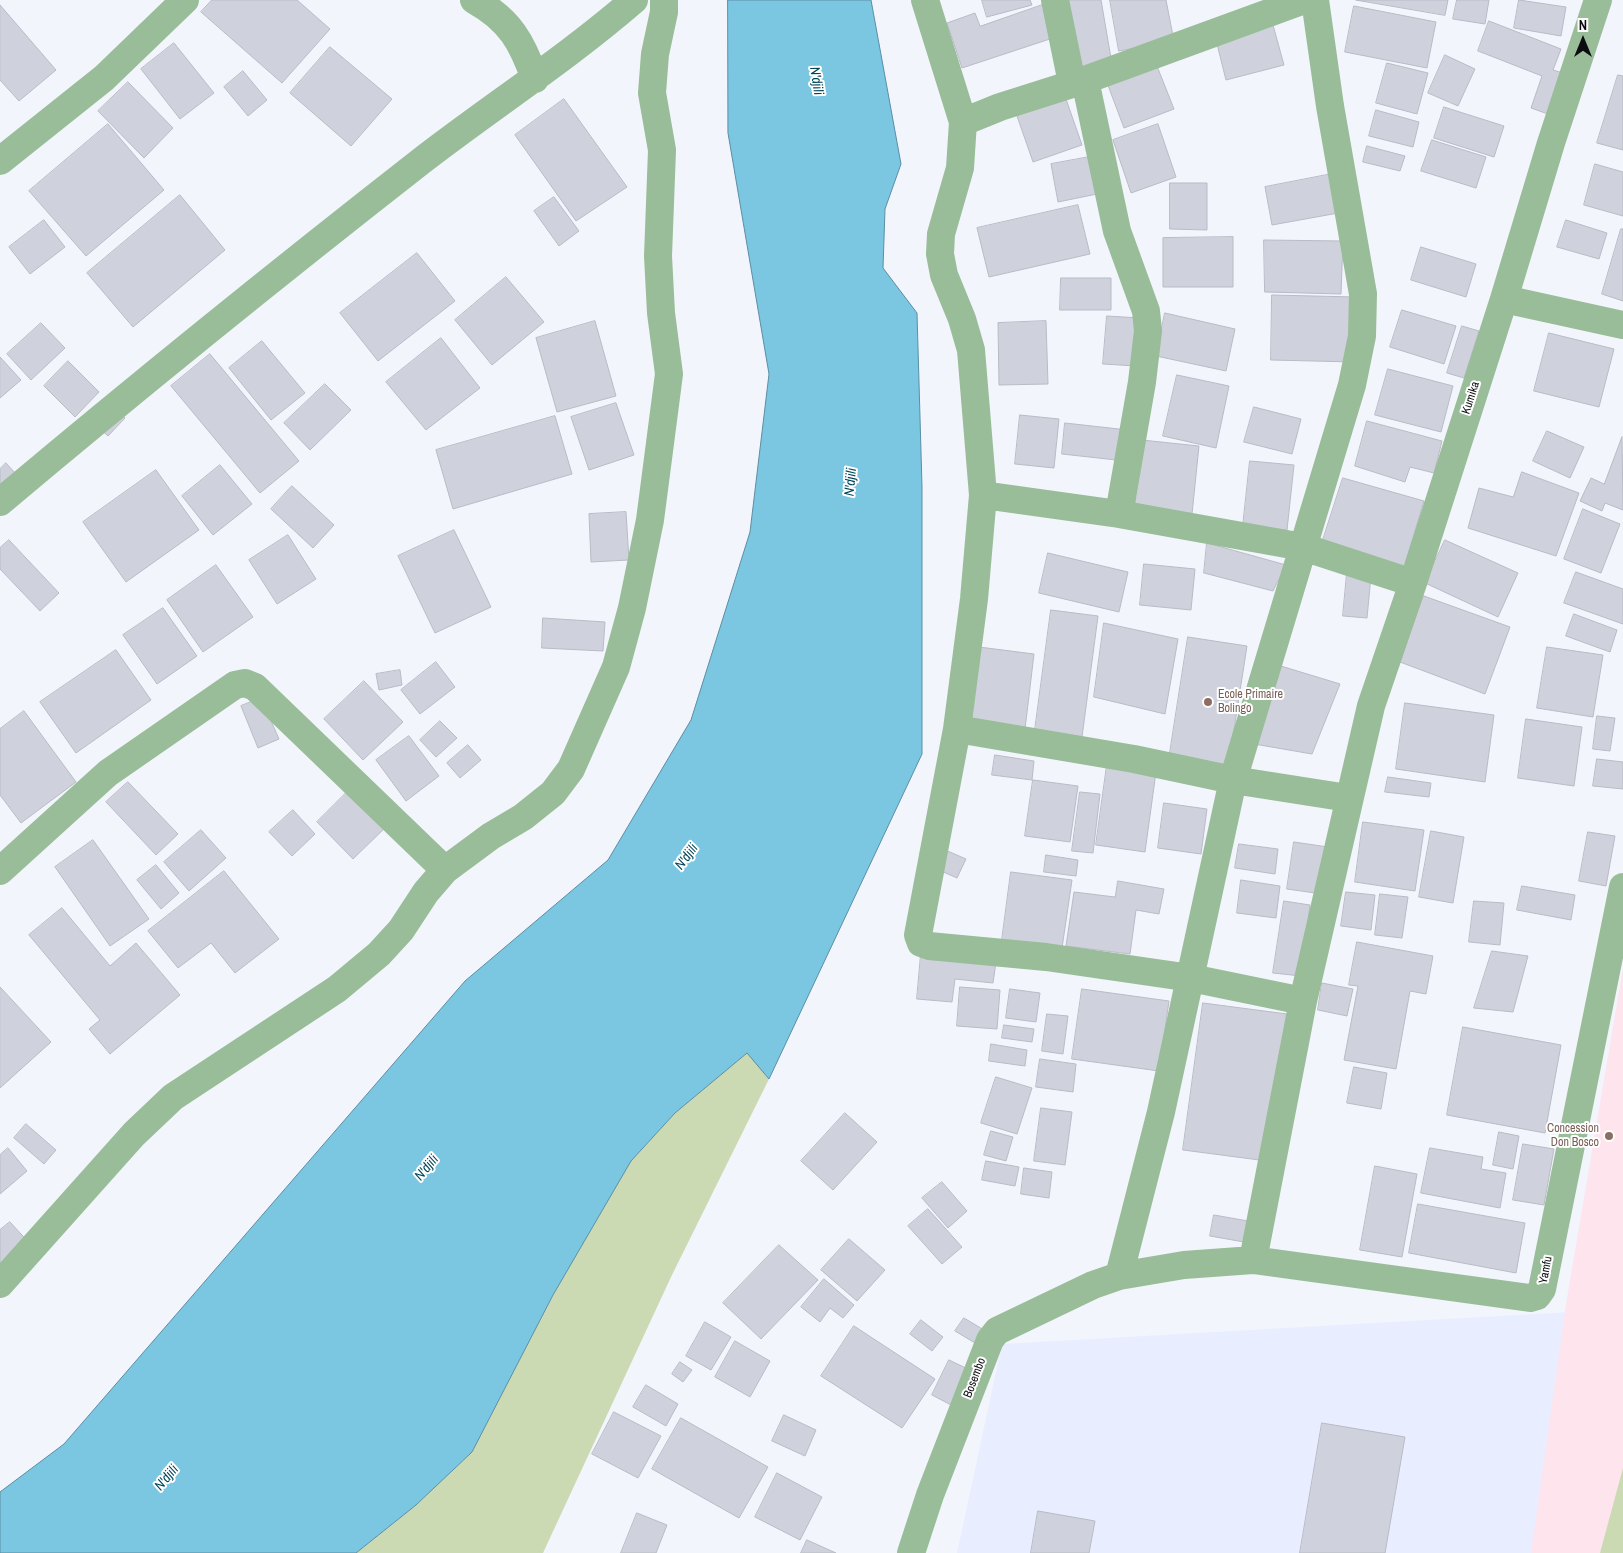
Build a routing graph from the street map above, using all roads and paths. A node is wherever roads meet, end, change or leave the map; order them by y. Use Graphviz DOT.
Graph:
graph roads {
  1 [pos="185,0"];
  2 [pos="474,0"];
  3 [pos="634,0"];
  4 [pos="664,0"];
  5 [pos="925,0"];
  6 [pos="1055,0"];
  7 [pos="1304,0"];
  8 [pos="1315,0"];
  9 [pos="1598,0"];
  10 [pos="535,79"];
  11 [pos="1078,81"];
  12 [pos="963,122"];
  13 [pos="0,161"];
  14 [pos="1504,299"];
  15 [pos="1623,325"];
  16 [pos="983,495"];
  17 [pos="0,502"];
  18 [pos="1119,514"];
  19 [pos="1303,547"];
  20 [pos="1413,583"];
  21 [pos="957,729"];
  22 [pos="1233,780"];
  23 [pos="1348,798"];
  24 [pos="444,870"];
  25 [pos="0,871"];
  26 [pos="1623,887"];
  27 [pos="1191,978"];
  28 [pos="1303,1001"];
  29 [pos="1253,1260"];
  30 [pos="1119,1276"];
  31 [pos="0,1284"];
  32 [pos="912,1553"];
  1 -- 13 [label="street"];
  2 -- 10 [label="street"];
  3 -- 10 [label="street"];
  4 -- 24 [label="street"];
  5 -- 12 [label="street"];
  6 -- 11 [label="street"];
  7 -- 11 [label="street"];
  8 -- 19 [label="street"];
  9 -- 14 [label="street, Kumika"];
  10 -- 17 [label="street"];
  11 -- 12 [label="street"];
  11 -- 18 [label="street"];
  12 -- 16 [label="street"];
  14 -- 15 [label="street"];
  14 -- 20 [label="street, Kumika"];
  16 -- 18 [label="street"];
  16 -- 21 [label="street"];
  18 -- 19 [label="street"];
  19 -- 20 [label="street"];
  19 -- 22 [label="street"];
  20 -- 23 [label="street, Kumika"];
  21 -- 22 [label="street"];
  21 -- 27 [label="street"];
  22 -- 23 [label="street"];
  22 -- 27 [label="street"];
  23 -- 28 [label="street, Kumika"];
  24 -- 25 [label="street"];
  24 -- 31 [label="street"];
  26 -- 29 [label="street, Yamfu"];
  27 -- 28 [label="street"];
  27 -- 30 [label="street"];
  28 -- 29 [label="street, Kumika"];
  29 -- 30 [label="street, Yamfu"];
  30 -- 32 [label="street, Bosembo"];
}
